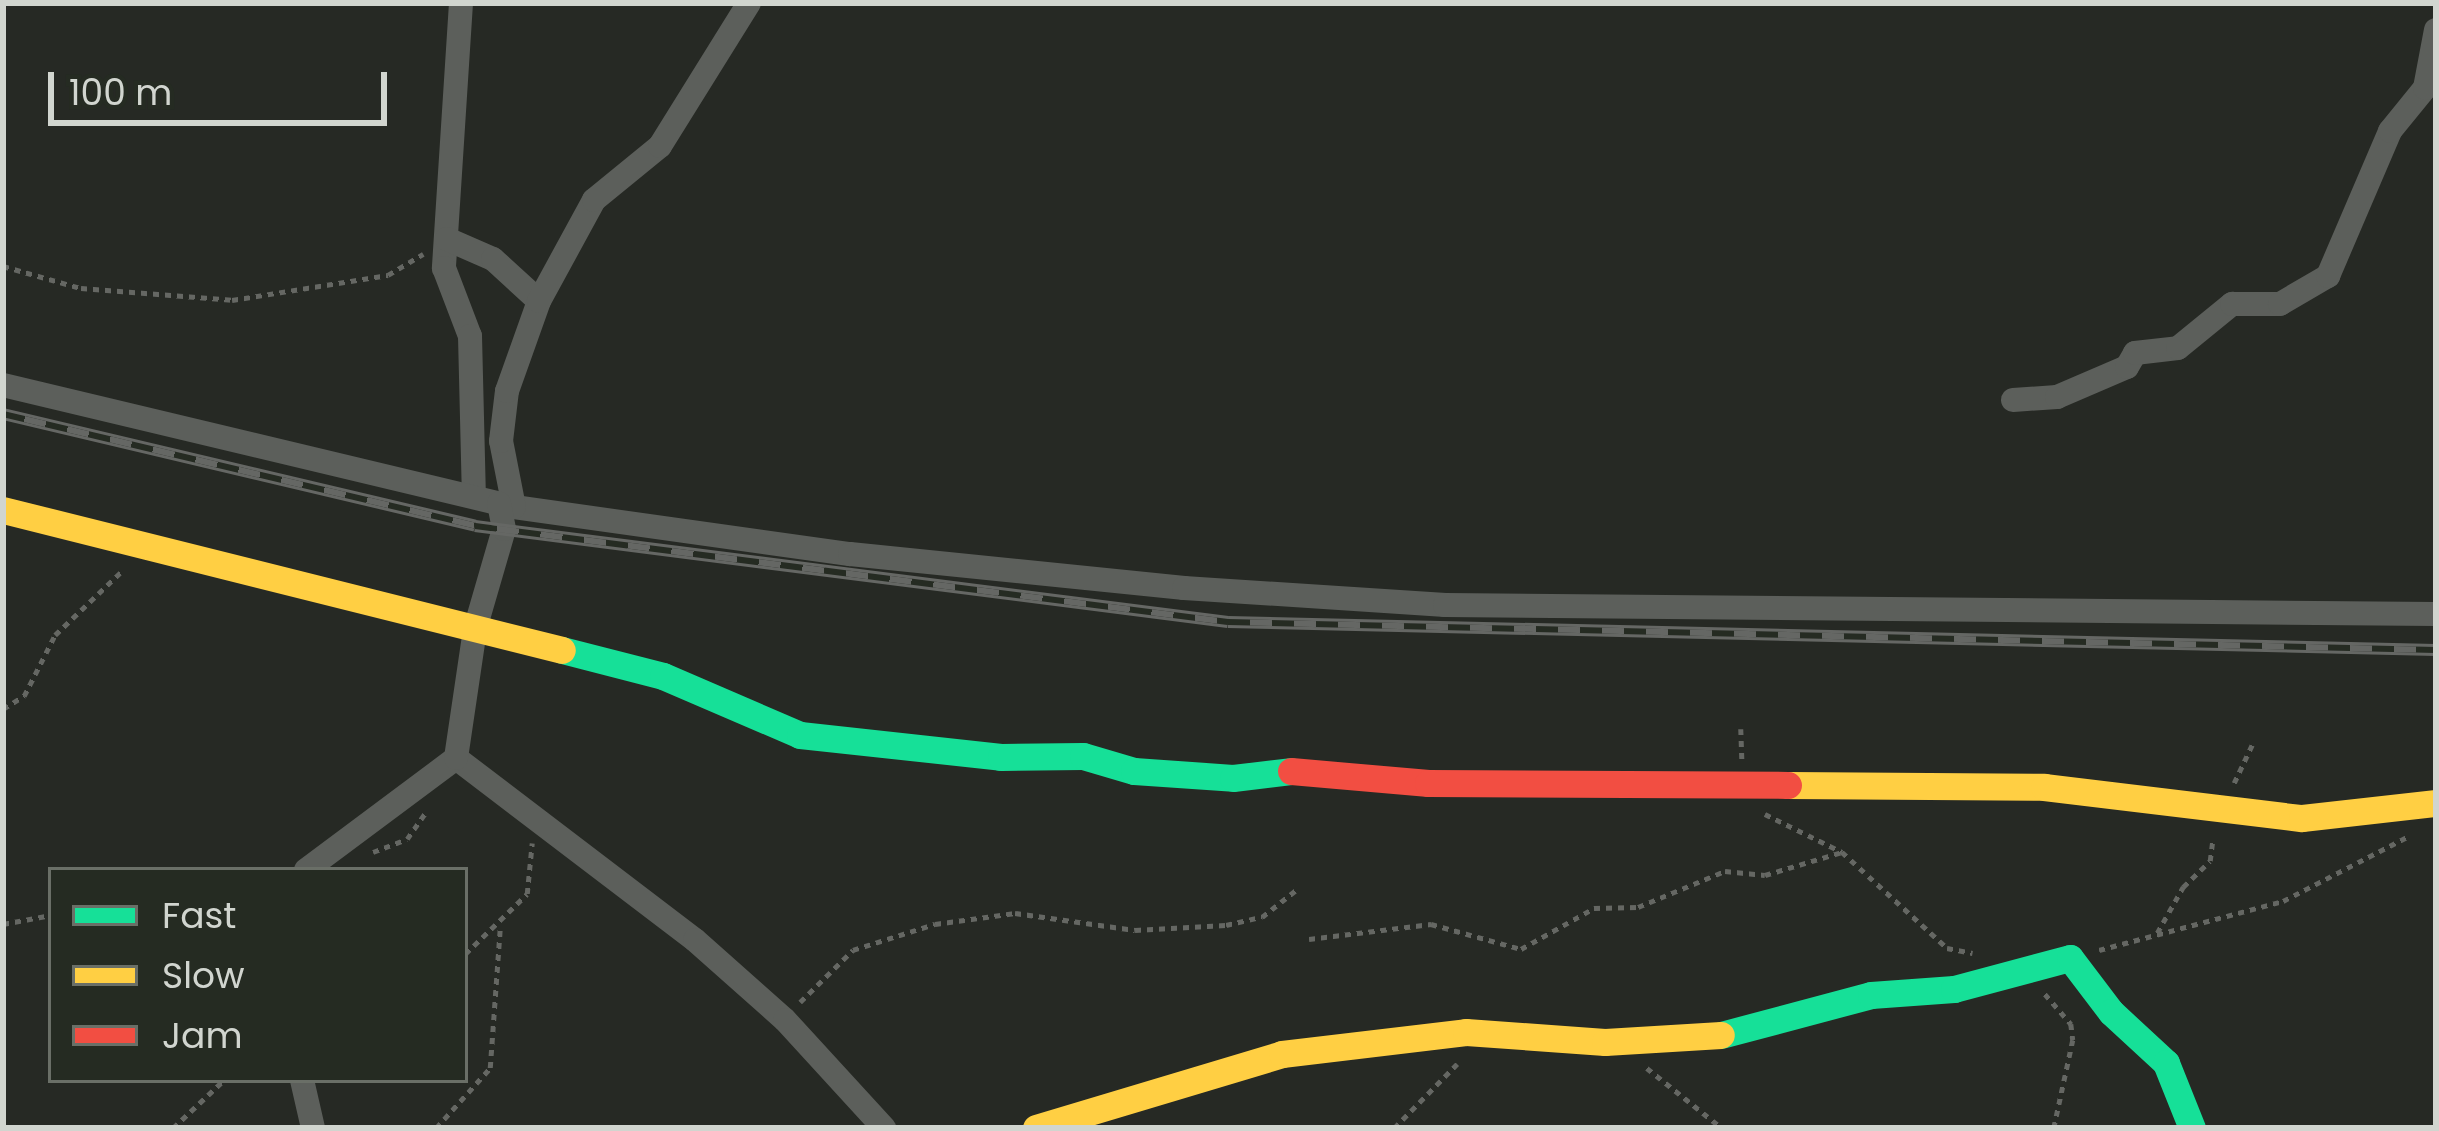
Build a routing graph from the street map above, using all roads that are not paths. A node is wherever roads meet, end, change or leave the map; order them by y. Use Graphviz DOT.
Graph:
graph roads {
  1 [pos="460,3"];
  2 [pos="749,3"];
  3 [pos="2436,29"];
  4 [pos="447,239"];
  5 [pos="539,302"];
  6 [pos="3,385"];
  7 [pos="2013,400"];
  8 [pos="496,502"];
  9 [pos="3,510"];
  10 [pos="2436,614"];
  11 [pos="475,629"];
  12 [pos="456,758"];
  13 [pos="2436,803"];
  14 [pos="310,867"];
  15 [pos="303,1083"];
  16 [pos="313,1128"];
  17 [pos="884,1128"];
  18 [pos="1036,1128"];
  19 [pos="2192,1128"];
  1 -- 4 [label="street"];
  2 -- 5 [label="street"];
  3 -- 7 [label="street"];
  4 -- 5 [label="street"];
  4 -- 8 [label="street"];
  5 -- 8 [label="street"];
  6 -- 8 [label="street"];
  8 -- 10 [label="street"];
  8 -- 11 [label="street"];
  9 -- 11 [label="street"];
  11 -- 12 [label="street"];
  11 -- 13 [label="street"];
  12 -- 14 [label="street"];
  12 -- 17 [label="street"];
  15 -- 16 [label="street"];
  18 -- 19 [label="street"];
}
